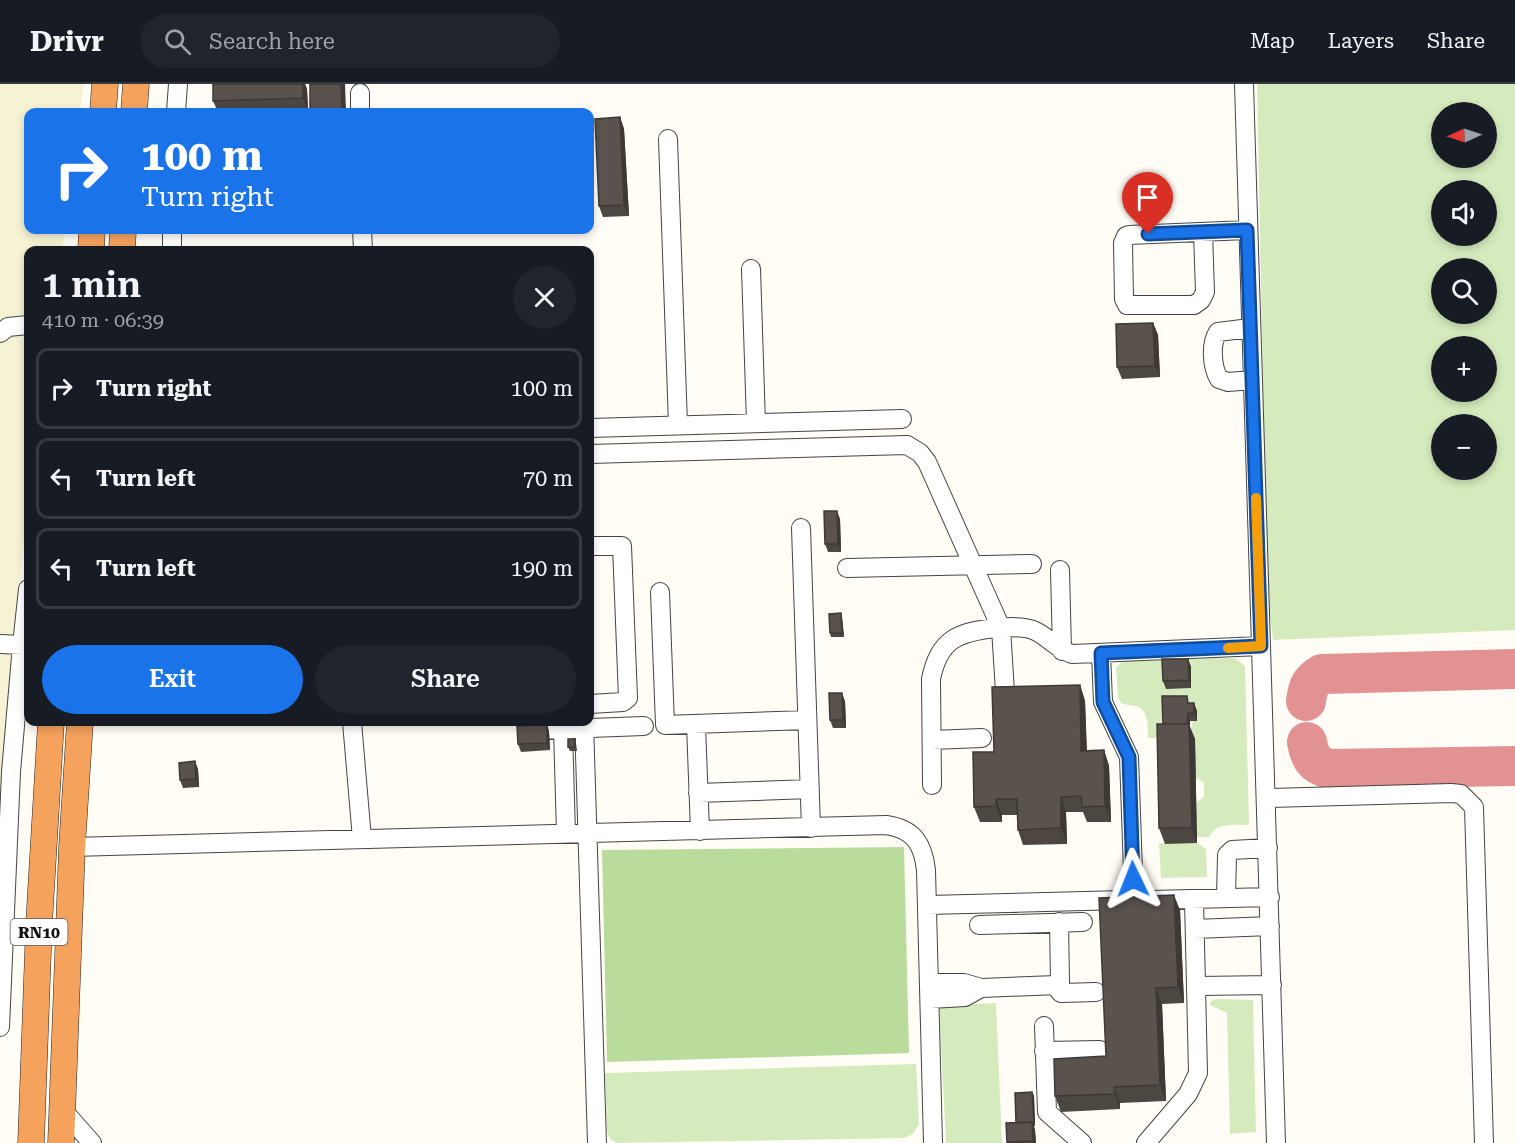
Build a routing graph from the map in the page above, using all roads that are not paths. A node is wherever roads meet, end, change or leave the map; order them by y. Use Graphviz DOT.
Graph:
graph roads {
  1 [pos="105,84"];
  2 [pos="136,84"];
  3 [pos="177,84"];
  4 [pos="1244,84"];
  5 [pos="360,93"];
  6 [pos="103,108"];
  7 [pos="134,108"];
  8 [pos="177,108"];
  9 [pos="360,108"];
  10 [pos="668,139"];
  11 [pos="1247,230"];
  12 [pos="1203,232"];
  13 [pos="751,269"];
  14 [pos="24,325"];
  15 [pos="1251,328"];
  16 [pos="0,333"];
  17 [pos="1252,380"];
  18 [pos="902,419"];
  19 [pos="756,423"];
  20 [pos="678,425"];
  21 [pos="594,428"];
  22 [pos="594,454"];
  23 [pos="801,528"];
  24 [pos="594,546"];
  25 [pos="1032,564"];
  26 [pos="973,565"];
  27 [pos="847,568"];
  28 [pos="1060,570"];
  29 [pos="660,592"];
  30 [pos="24,626"];
  31 [pos="1001,628"];
  32 [pos="0,644"];
  33 [pos="22,645"];
  34 [pos="1261,646"];
  35 [pos="1062,651"];
  36 [pos="1101,653"];
  37 [pos="1005,692"];
  38 [pos="594,704"];
  39 [pos="807,720"];
  40 [pos="594,725"];
  41 [pos="696,725"];
  42 [pos="51,726"];
  43 [pos="80,726"];
  44 [pos="352,726"];
  45 [pos="579,726"];
  46 [pos="584,726"];
  47 [pos="644,726"];
  48 [pos="563,729"];
  49 [pos="536,730"];
  50 [pos="982,738"];
  51 [pos="932,740"];
  52 [pos="932,785"];
  53 [pos="810,789"];
  54 [pos="698,793"];
  55 [pos="1267,798"];
  56 [pos="811,828"];
  57 [pos="700,831"];
  58 [pos="566,834"];
  59 [pos="588,834"];
  60 [pos="362,839"];
  61 [pos="72,847"];
  62 [pos="1268,848"];
  63 [pos="1269,897"];
  64 [pos="1226,898"];
  65 [pos="1194,899"];
  66 [pos="1134,900"];
  67 [pos="928,905"];
  68 [pos="1059,922"];
  69 [pos="1083,922"];
  70 [pos="979,925"];
  71 [pos="1270,926"];
  72 [pos="1196,929"];
  73 [pos="1272,985"];
  74 [pos="1055,986"];
  75 [pos="1198,986"];
  76 [pos="930,991"];
  77 [pos="1096,992"];
  78 [pos="1044,1026"];
  79 [pos="0,1028"];
  80 [pos="1100,1050"];
  81 [pos="1044,1051"];
  82 [pos="62,1109"];
  83 [pos="1154,1141"];
  84 [pos="31,1143"];
  85 [pos="61,1143"];
  86 [pos="92,1143"];
  87 [pos="597,1143"];
  88 [pos="933,1143"];
  89 [pos="1082,1143"];
  90 [pos="1276,1143"];
  91 [pos="1484,1143"];
  1 -- 6 [label="highway"];
  2 -- 7 [label="highway"];
  3 -- 8 [label="street"];
  4 -- 11 [label="street"];
  5 -- 9 [label="street"];
  10 -- 20 [label="street"];
  11 -- 12 [label="street"];
  11 -- 15 [label="street"];
  12 -- 12 [label="street"];
  13 -- 19 [label="street"];
  14 -- 16 [label="street"];
  15 -- 17 [label="street"];
  15 -- 17 [label="street"];
  17 -- 34 [label="street"];
  18 -- 19 [label="street"];
  19 -- 20 [label="street"];
  20 -- 21 [label="street"];
  22 -- 26 [label="street"];
  23 -- 39 [label="street"];
  24 -- 38 [label="street"];
  25 -- 26 [label="street"];
  26 -- 27 [label="street"];
  26 -- 31 [label="street"];
  28 -- 35 [label="street"];
  29 -- 41 [label="street"];
  30 -- 33 [label="street"];
  31 -- 35 [label="street"];
  31 -- 37 [label="street"];
  31 -- 51 [label="street"];
  32 -- 33 [label="street"];
  33 -- 79 [label="street"];
  34 -- 36 [label="street"];
  34 -- 55 [label="street"];
  35 -- 36 [label="street"];
  36 -- 66 [label="street"];
  39 -- 41 [label="street"];
  39 -- 53 [label="street"];
  40 -- 47 [label="street"];
  41 -- 54 [label="street"];
  42 -- 84 [label="highway, RN10"];
  43 -- 61 [label="highway, RN10"];
  44 -- 60 [label="street"];
  45 -- 48 [label="street"];
  46 -- 59 [label="street"];
  48 -- 49 [label="street"];
  48 -- 58 [label="street"];
  50 -- 51 [label="street"];
  51 -- 52 [label="street"];
  53 -- 54 [label="street"];
  53 -- 56 [label="street"];
  54 -- 57 [label="street"];
  55 -- 62 [label="street"];
  55 -- 91 [label="street"];
  56 -- 57 [label="street"];
  56 -- 67 [label="street"];
  57 -- 59 [label="street"];
  58 -- 59 [label="street"];
  58 -- 60 [label="street"];
  59 -- 87 [label="street"];
  60 -- 61 [label="street"];
  61 -- 82 [label="highway, RN10"];
  62 -- 63 [label="street"];
  62 -- 64 [label="street"];
  63 -- 64 [label="street"];
  63 -- 71 [label="street"];
  64 -- 65 [label="street"];
  65 -- 66 [label="street"];
  65 -- 72 [label="street"];
  66 -- 67 [label="street"];
  67 -- 76 [label="street"];
  68 -- 69 [label="street"];
  68 -- 70 [label="street"];
  68 -- 74 [label="street"];
  71 -- 72 [label="street"];
  71 -- 73 [label="street"];
  72 -- 75 [label="street"];
  73 -- 75 [label="street"];
  73 -- 90 [label="street"];
  74 -- 76 [label="street"];
  74 -- 77 [label="street"];
  75 -- 83 [label="street"];
  76 -- 88 [label="street"];
  78 -- 81 [label="street"];
  80 -- 81 [label="street"];
  81 -- 89 [label="street"];
  82 -- 85 [label="highway, RN10"];
  82 -- 86 [label="street"];
}
